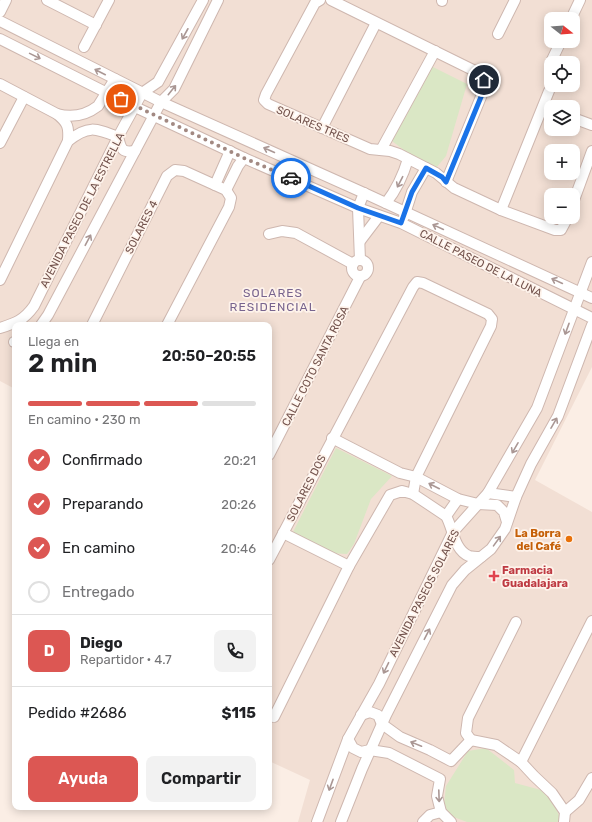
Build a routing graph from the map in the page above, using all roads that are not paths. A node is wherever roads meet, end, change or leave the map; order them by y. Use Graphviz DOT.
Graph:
graph roads {
  1 [pos="6,0"];
  2 [pos="47,0"];
  3 [pos="109,0"];
  4 [pos="203,0"];
  5 [pos="218,0"];
  6 [pos="320,0"];
  7 [pos="331,0"];
  8 [pos="515,0"];
  9 [pos="580,0"];
  10 [pos="0,12"];
  11 [pos="574,12"];
  12 [pos="0,21"];
  13 [pos="376,23"];
  14 [pos="96,25"];
  15 [pos="498,34"];
  16 [pos="0,39"];
  17 [pos="84,47"];
  18 [pos="435,51"];
  19 [pos="115,79"];
  20 [pos="0,84"];
  21 [pos="107,92"];
  22 [pos="142,93"];
  23 [pos="24,96"];
  24 [pos="161,102"];
  25 [pos="135,106"];
  26 [pos="57,114"];
  27 [pos="154,116"];
  28 [pos="544,116"];
  29 [pos="580,121"];
  30 [pos="592,125"];
  31 [pos="322,128"];
  32 [pos="118,137"];
  33 [pos="68,141"];
  34 [pos="0,143"];
  35 [pos="382,150"];
  36 [pos="135,151"];
  37 [pos="230,151"];
  38 [pos="592,151"];
  39 [pos="244,158"];
  40 [pos="408,159"];
  41 [pos="426,168"];
  42 [pos="446,182"];
  43 [pos="215,185"];
  44 [pos="578,188"];
  45 [pos="226,190"];
  46 [pos="364,193"];
  47 [pos="386,203"];
  48 [pos="358,208"];
  49 [pos="501,210"];
  50 [pos="405,212"];
  51 [pos="379,216"];
  52 [pos="401,223"];
  53 [pos="564,224"];
  54 [pos="269,234"];
  55 [pos="360,241"];
  56 [pos="357,262"];
  57 [pos="592,262"];
  58 [pos="54,265"];
  59 [pos="69,274"];
  60 [pos="360,277"];
  61 [pos="0,280"];
  62 [pos="581,292"];
  63 [pos="592,298"];
  64 [pos="574,310"];
  65 [pos="592,318"];
  66 [pos="15,322"];
  67 [pos="43,322"];
  68 [pos="94,322"];
  69 [pos="169,322"];
  70 [pos="12,323"];
  71 [pos="592,325"];
  72 [pos="0,328"];
  73 [pos="332,438"];
  74 [pos="272,449"];
  75 [pos="416,477"];
  76 [pos="488,493"];
  77 [pos="414,494"];
  78 [pos="516,497"];
  79 [pos="458,498"];
  80 [pos="478,504"];
  81 [pos="446,516"];
  82 [pos="507,522"];
  83 [pos="453,532"];
  84 [pos="283,533"];
  85 [pos="272,554"];
  86 [pos="481,557"];
  87 [pos="349,566"];
  88 [pos="592,621"];
  89 [pos="516,622"];
  90 [pos="361,715"];
  91 [pos="272,716"];
  92 [pos="382,724"];
  93 [pos="348,739"];
  94 [pos="471,740"];
  95 [pos="370,750"];
  96 [pos="521,762"];
  97 [pos="592,778"];
  98 [pos="441,812"];
  99 [pos="564,817"];
  100 [pos="317,822"];
  101 [pos="342,822"];
  102 [pos="422,822"];
  103 [pos="451,822"];
  1 -- 10 [label="street"];
  2 -- 14 [label="street"];
  3 -- 14 [label="street"];
  4 -- 22 [label="street, AVENIDA PASEO DE LA ESTRELLA, one-way"];
  24 -- 5 [label="street, AVENIDA PASEO DE LA ESTRELLA, one-way"];
  6 -- 31 [label="street, SOLARES TRES"];
  7 -- 13 [label="street"];
  8 -- 15 [label="street"];
  9 -- 11 [label="street"];
  19 -- 12 [label="street, CALLE PASEO DE LA LUNA, one-way"];
  13 -- 18 [label="street"];
  13 -- 31 [label="street"];
  14 -- 17 [label="street"];
  16 -- 21 [label="street, CALLE PASEO DE LA LUNA, one-way"];
  18 -- 35 [label="street"];
  18 -- 42 [label="street"];
  19 -- 21 [label="street"];
  19 -- 22 [label="street, CALLE PASEO DE LA LUNA"];
  20 -- 23 [label="street"];
  21 -- 25 [label="street, CALLE PASEO DE LA LUNA"];
  21 -- 26 [label="street"];
  22 -- 24 [label="street, CALLE PASEO DE LA LUNA"];
  22 -- 25 [label="street, AVENIDA PASEO DE LA ESTRELLA"];
  23 -- 26 [label="street"];
  23 -- 34 [label="street"];
  24 -- 27 [label="street, AVENIDA PASEO DE LA ESTRELLA"];
  46 -- 24 [label="street, CALLE PASEO DE LA LUNA, one-way"];
  25 -- 27 [label="street, CALLE PASEO DE LA LUNA"];
  25 -- 32 [label="street, AVENIDA PASEO DE LA ESTRELLA"];
  26 -- 33 [label="street"];
  27 -- 36 [label="street, AVENIDA PASEO DE LA ESTRELLA"];
  27 -- 37 [label="street, CALLE PASEO DE LA LUNA"];
  28 -- 49 [label="street"];
  29 -- 30 [label="street"];
  31 -- 35 [label="street, SOLARES TRES"];
  32 -- 33 [label="street"];
  32 -- 36 [label="street"];
  32 -- 58 [label="street, AVENIDA PASEO DE LA ESTRELLA"];
  33 -- 61 [label="street"];
  35 -- 40 [label="street, SOLARES TRES"];
  59 -- 36 [label="street, AVENIDA PASEO DE LA ESTRELLA, one-way"];
  37 -- 39 [label="street, CALLE PASEO DE LA LUNA"];
  37 -- 43 [label="street"];
  38 -- 44 [label="street"];
  39 -- 45 [label="street"];
  39 -- 48 [label="street, CALLE PASEO DE LA LUNA"];
  40 -- 41 [label="street, SOLARES TRES"];
  40 -- 47 [label="street, one-way"];
  41 -- 42 [label="street, SOLARES TRES"];
  41 -- 50 [label="street"];
  42 -- 49 [label="street, SOLARES TRES"];
  43 -- 45 [label="street, SOLARES 4"];
  43 -- 68 [label="street, SOLARES 4"];
  45 -- 69 [label="street"];
  46 -- 47 [label="street, CALLE PASEO DE LA LUNA"];
  46 -- 48 [label="street, CALLE COTO SANTA ROSA"];
  47 -- 50 [label="street, CALLE PASEO DE LA LUNA"];
  48 -- 51 [label="street, CALLE PASEO DE LA LUNA"];
  48 -- 55 [label="street, CALLE COTO SANTA ROSA"];
  49 -- 53 [label="street, SOLARES TRES"];
  50 -- 52 [label="street"];
  62 -- 50 [label="street, CALLE PASEO DE LA LUNA, one-way"];
  51 -- 52 [label="street, CALLE PASEO DE LA LUNA"];
  51 -- 55 [label="street"];
  52 -- 64 [label="street, CALLE PASEO DE LA LUNA"];
  54 -- 56 [label="street"];
  55 -- 56 [label="street, CALLE COTO SANTA ROSA"];
  56 -- 60 [label="street, CALLE COTO SANTA ROSA"];
  56 -- 60 [label="street, CALLE COTO SANTA ROSA"];
  57 -- 62 [label="street, AVENIDA PASEOS SOLARES"];
  58 -- 59 [label="street"];
  58 -- 66 [label="street, AVENIDA PASEO DE LA ESTRELLA"];
  59 -- 67 [label="street, AVENIDA PASEO DE LA ESTRELLA"];
  60 -- 74 [label="street, CALLE COTO SANTA ROSA"];
  62 -- 63 [label="street, CALLE PASEO DE LA LUNA"];
  62 -- 64 [label="street, AVENIDA PASEOS SOLARES"];
  64 -- 65 [label="street, CALLE PASEO DE LA LUNA"];
  64 -- 76 [label="street, AVENIDA PASEOS SOLARES, one-way"];
  70 -- 72 [label="street, AVENIDA PASEO DE LA ESTRELLA"];
  78 -- 71 [label="street, AVENIDA PASEOS SOLARES, one-way"];
  73 -- 75 [label="street"];
  73 -- 75 [label="street, SOLARES DOS"];
  73 -- 84 [label="street, SOLARES DOS"];
  75 -- 77 [label="street"];
  79 -- 75 [label="street, one-way"];
  76 -- 78 [label="street"];
  76 -- 80 [label="street, AVENIDA PASEOS SOLARES"];
  77 -- 81 [label="street"];
  77 -- 87 [label="street"];
  78 -- 82 [label="street, AVENIDA PASEOS SOLARES"];
  79 -- 80 [label="street"];
  79 -- 81 [label="street"];
  80 -- 82 [label="street"];
  80 -- 83 [label="street, AVENIDA PASEOS SOLARES"];
  81 -- 83 [label="street"];
  86 -- 82 [label="street, AVENIDA PASEOS SOLARES, one-way"];
  83 -- 86 [label="street"];
  83 -- 90 [label="street, AVENIDA PASEOS SOLARES, one-way"];
  84 -- 85 [label="street"];
  84 -- 87 [label="street, SOLARES DOS"];
  92 -- 86 [label="street, AVENIDA PASEOS SOLARES, one-way"];
  87 -- 91 [label="street"];
  88 -- 96 [label="street"];
  89 -- 94 [label="street"];
  90 -- 92 [label="street"];
  90 -- 93 [label="street, AVENIDA PASEOS SOLARES"];
  94 -- 92 [label="street, one-way"];
  92 -- 95 [label="street, AVENIDA PASEOS SOLARES"];
  93 -- 95 [label="street"];
  93 -- 100 [label="street, AVENIDA PASEOS SOLARES, one-way"];
  94 -- 96 [label="street"];
  95 -- 98 [label="street, one-way"];
  95 -- 101 [label="street, AVENIDA PASEOS SOLARES"];
  96 -- 99 [label="street"];
  97 -- 99 [label="street"];
  98 -- 102 [label="street"];
  98 -- 103 [label="street"];
}
